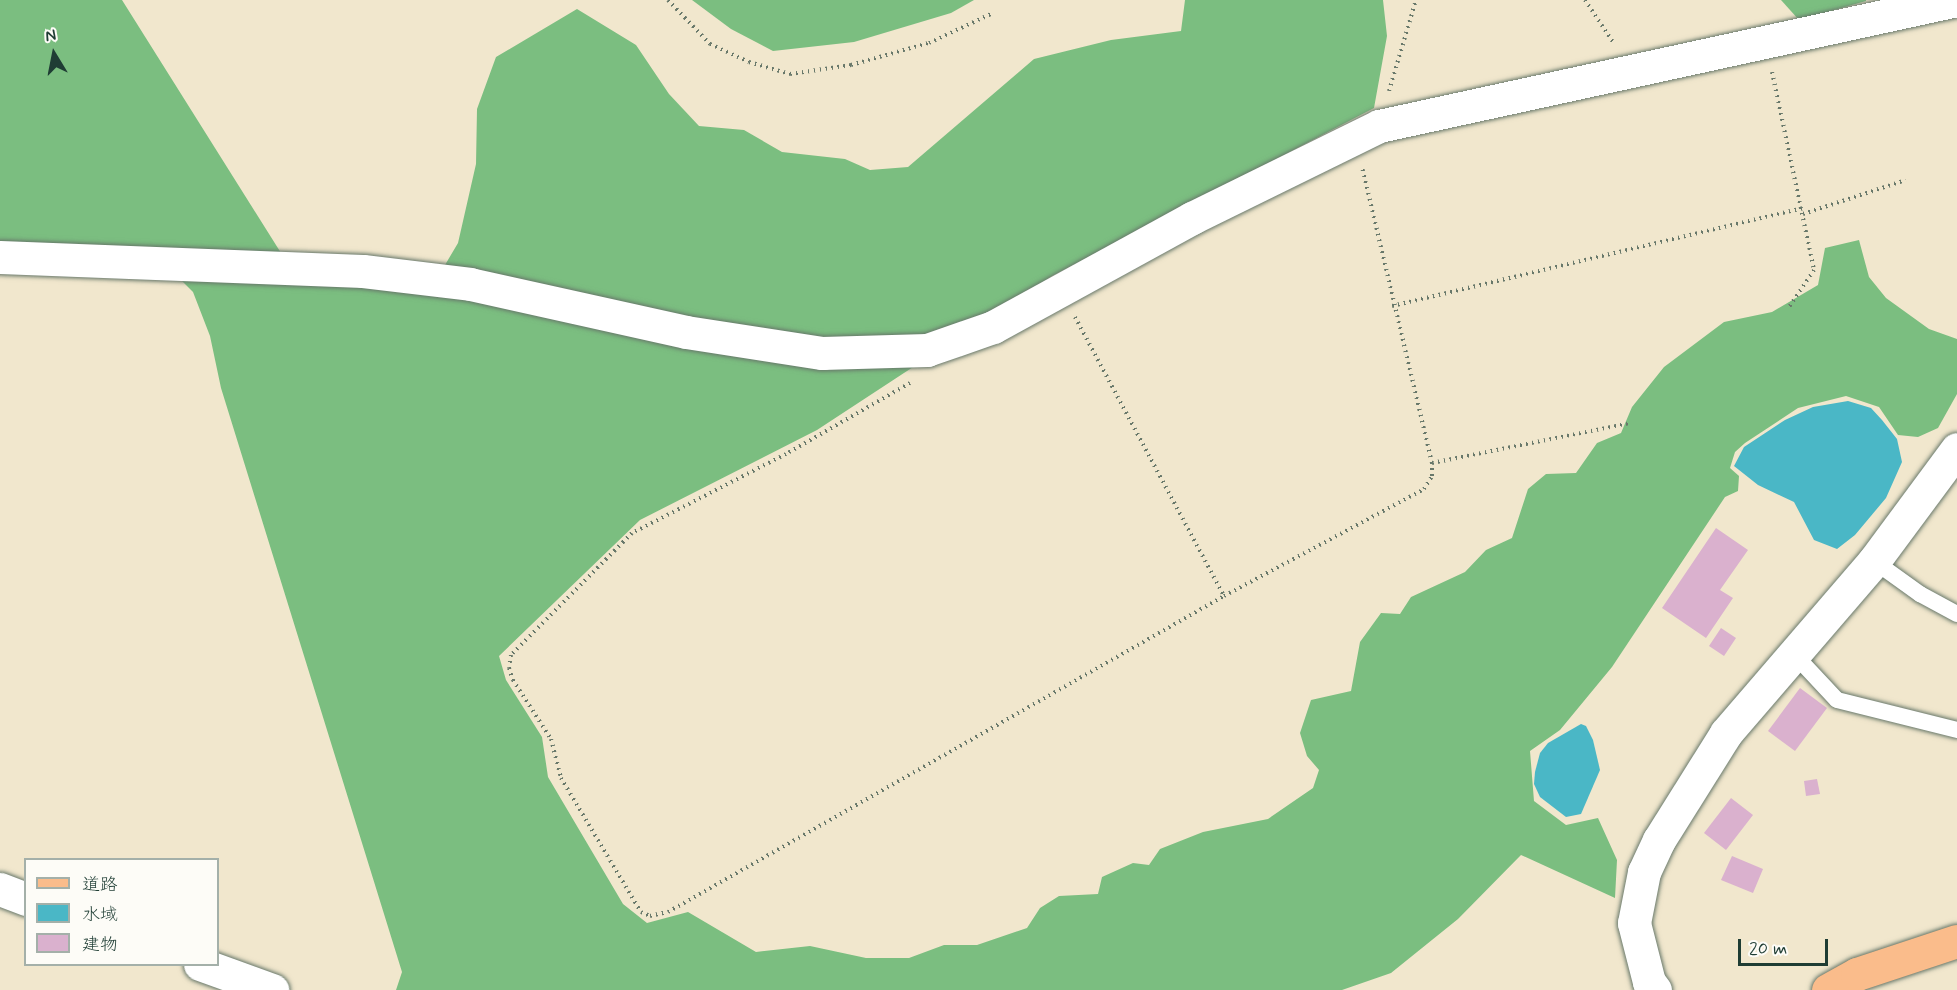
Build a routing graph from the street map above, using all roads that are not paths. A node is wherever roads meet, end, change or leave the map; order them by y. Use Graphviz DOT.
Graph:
graph roads {
  1 [pos="1957,0"];
  2 [pos="0,257"];
  3 [pos="1957,449"];
  4 [pos="1874,561"];
  5 [pos="1957,614"];
  6 [pos="1794,653"];
  7 [pos="1957,730"];
  8 [pos="0,889"];
  9 [pos="24,898"];
  10 [pos="1957,941"];
  11 [pos="206,966"];
  12 [pos="272,990"];
  13 [pos="1655,990"];
  14 [pos="1828,990"];
  1 -- 2 [label="street"];
  3 -- 4 [label="street"];
  4 -- 5 [label="lane"];
  4 -- 6 [label="street"];
  6 -- 7 [label="lane"];
  6 -- 13 [label="street"];
  8 -- 9 [label="street"];
  10 -- 14 [label="main road"];
  11 -- 12 [label="street"];
}
